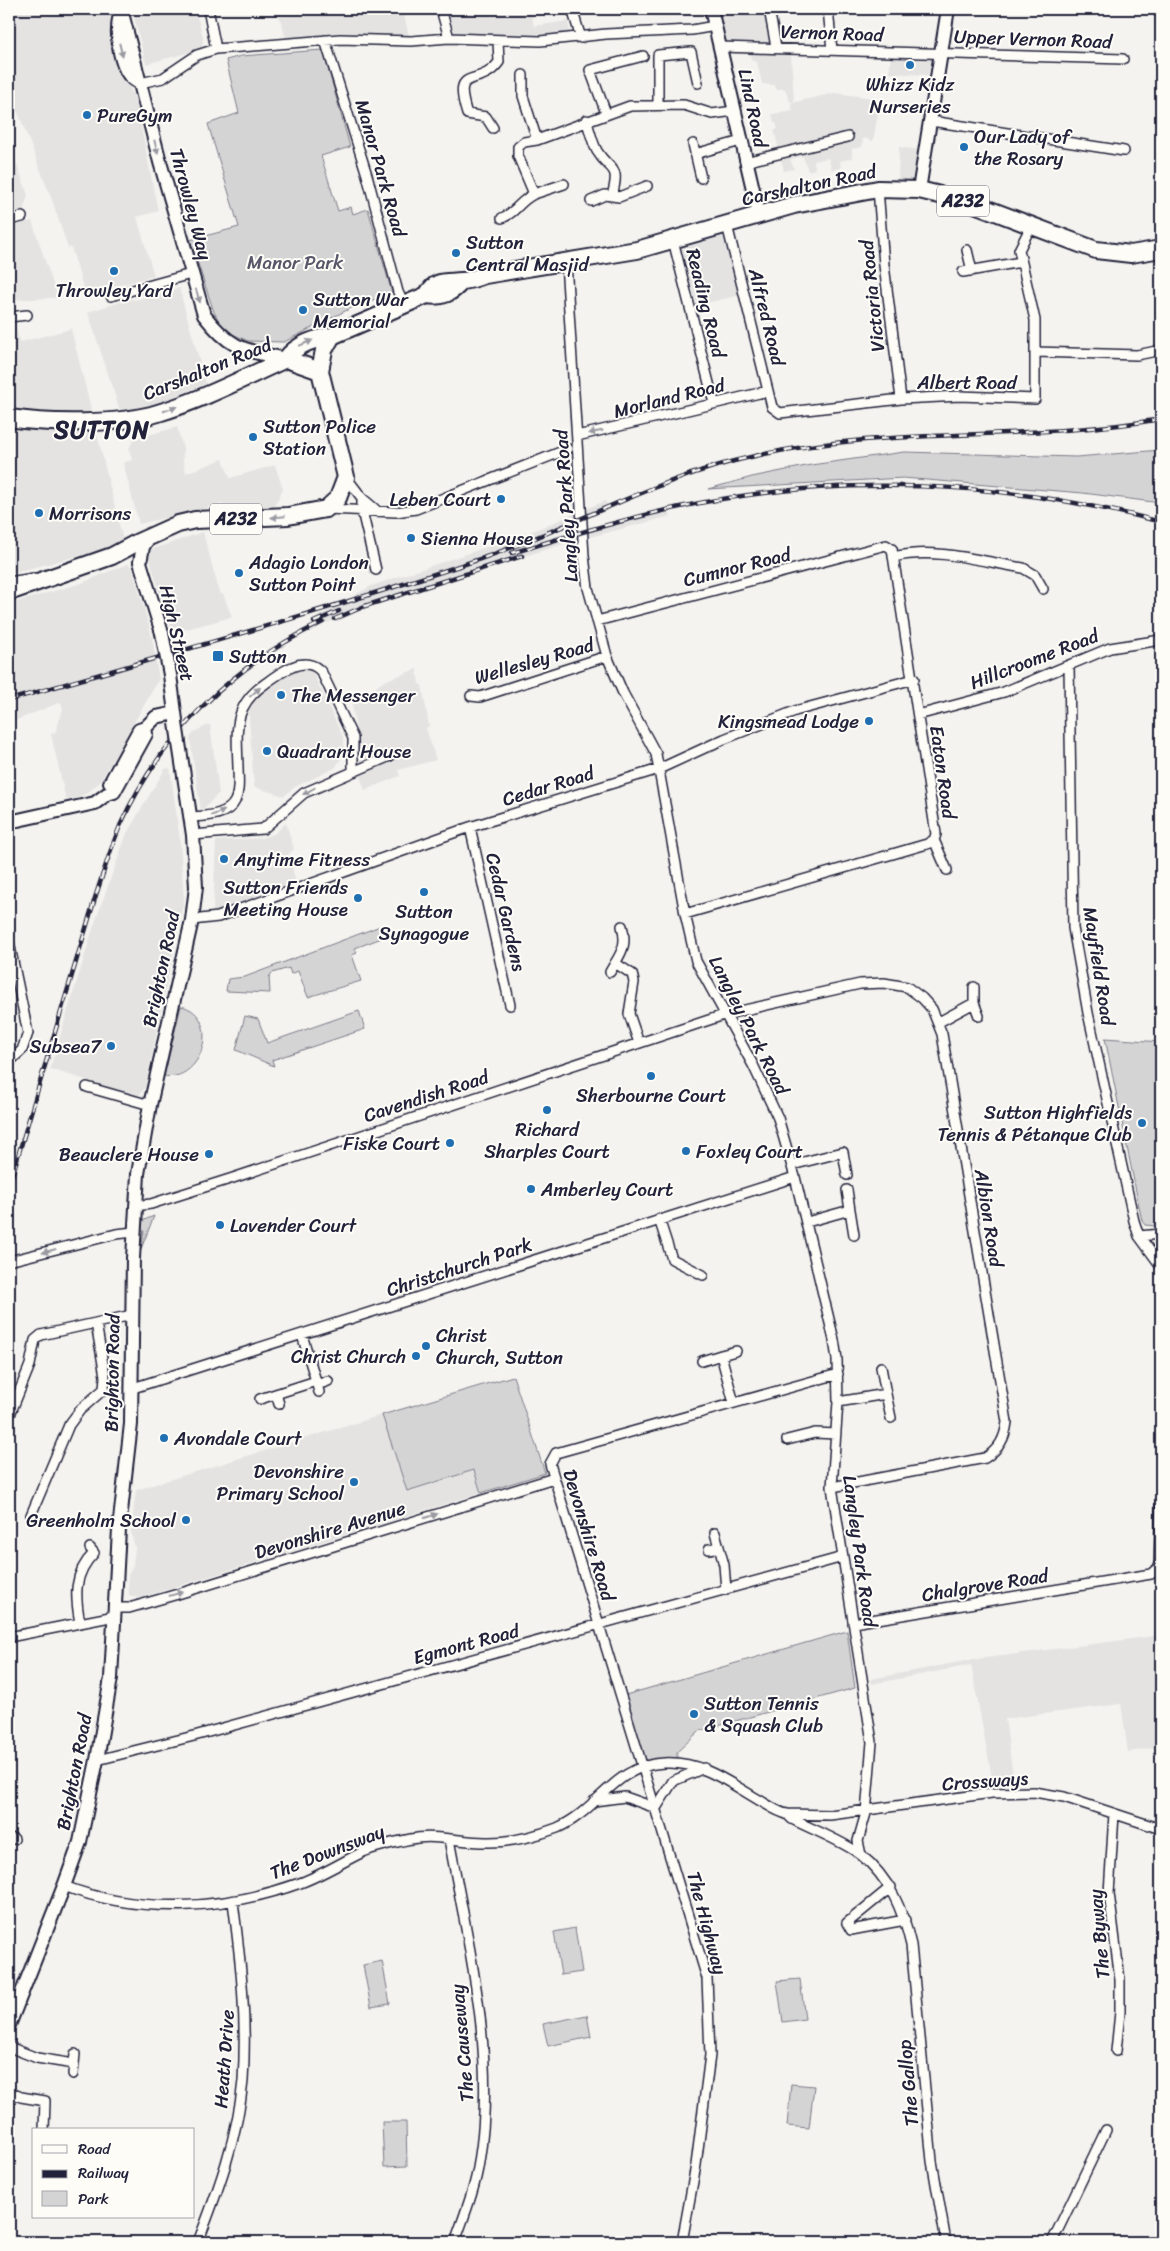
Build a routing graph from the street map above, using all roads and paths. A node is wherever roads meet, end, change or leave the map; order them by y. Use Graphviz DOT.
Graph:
graph roads {
  1 [pos="121,9"];
  2 [pos="208,9"];
  3 [pos="441,9"];
  4 [pos="572,9"];
  5 [pos="710,9"];
  6 [pos="769,9"];
  7 [pos="828,9"];
  8 [pos="948,9"];
  9 [pos="1155,9"];
  10 [pos="1161,14"];
  11 [pos="716,26"];
  12 [pos="449,38"];
  13 [pos="581,38"];
  14 [pos="325,40"];
  15 [pos="498,41"];
  16 [pos="721,47"];
  17 [pos="776,47"];
  18 [pos="216,49"];
  19 [pos="832,50"];
  20 [pos="942,52"];
  21 [pos="644,56"];
  22 [pos="1123,59"];
  23 [pos="523,75"];
  24 [pos="140,83"];
  25 [pos="698,83"];
  26 [pos="658,105"];
  27 [pos="734,111"];
  28 [pos="606,113"];
  29 [pos="586,120"];
  30 [pos="931,121"];
  31 [pos="493,128"];
  32 [pos="848,137"];
  33 [pos="537,140"];
  34 [pos="741,141"];
  35 [pos="693,144"];
  36 [pos="1124,151"];
  37 [pos="695,154"];
  38 [pos="745,162"];
  39 [pos="701,178"];
  40 [pos="564,184"];
  41 [pos="647,186"];
  42 [pos="878,189"];
  43 [pos="919,190"];
  44 [pos="534,194"];
  45 [pos="612,196"];
  46 [pos="591,201"];
  47 [pos="760,215"];
  48 [pos="22,217"];
  49 [pos="502,218"];
  50 [pos="9,220"];
  51 [pos="1032,224"];
  52 [pos="727,225"];
  53 [pos="673,240"];
  54 [pos="967,250"];
  55 [pos="1161,250"];
  56 [pos="566,262"];
  57 [pos="1021,262"];
  58 [pos="191,274"];
  59 [pos="111,296"];
  60 [pos="404,305"];
  61 [pos="27,315"];
  62 [pos="9,317"];
  63 [pos="332,336"];
  64 [pos="1161,350"];
  65 [pos="1036,352"];
  66 [pos="286,359"];
  67 [pos="320,371"];
  68 [pos="768,391"];
  69 [pos="902,399"];
  70 [pos="714,403"];
  71 [pos="780,413"];
  72 [pos="9,418"];
  73 [pos="577,436"];
  74 [pos="568,449"];
  75 [pos="346,477"];
  76 [pos="362,498"];
  77 [pos="326,509"];
  78 [pos="375,509"];
  79 [pos="362,511"];
  80 [pos="149,537"];
  81 [pos="886,545"];
  82 [pos="112,556"];
  83 [pos="894,557"];
  84 [pos="140,562"];
  85 [pos="376,570"];
  86 [pos="49,578"];
  87 [pos="9,582"];
  88 [pos="1043,589"];
  89 [pos="9,592"];
  90 [pos="597,620"];
  91 [pos="1161,640"];
  92 [pos="607,656"];
  93 [pos="1069,665"];
  94 [pos="914,679"];
  95 [pos="471,696"];
  96 [pos="918,715"];
  97 [pos="176,718"];
  98 [pos="390,756"];
  99 [pos="659,769"];
  100 [pos="353,772"];
  101 [pos="190,817"];
  102 [pos="9,822"];
  103 [pos="470,827"];
  104 [pos="193,834"];
  105 [pos="934,840"];
  106 [pos="947,870"];
  107 [pos="685,914"];
  108 [pos="192,920"];
  109 [pos="622,926"];
  110 [pos="9,942"];
  111 [pos="615,963"];
  112 [pos="610,972"];
  113 [pos="974,987"];
  114 [pos="974,1003"];
  115 [pos="510,1005"];
  116 [pos="727,1014"];
  117 [pos="979,1016"];
  118 [pos="939,1022"];
  119 [pos="639,1043"];
  120 [pos="9,1062"];
  121 [pos="86,1087"];
  122 [pos="150,1105"];
  123 [pos="792,1165"];
  124 [pos="848,1175"];
  125 [pos="795,1177"];
  126 [pos="847,1190"];
  127 [pos="135,1206"];
  128 [pos="850,1210"];
  129 [pos="660,1219"];
  130 [pos="807,1222"];
  131 [pos="134,1232"];
  132 [pos="854,1234"];
  133 [pos="1161,1234"];
  134 [pos="1139,1236"];
  135 [pos="9,1261"];
  136 [pos="1161,1266"];
  137 [pos="703,1275"];
  138 [pos="132,1316"];
  139 [pos="96,1323"];
  140 [pos="302,1335"];
  141 [pos="736,1351"];
  142 [pos="721,1355"];
  143 [pos="702,1361"];
  144 [pos="881,1367"];
  145 [pos="838,1374"];
  146 [pos="328,1381"];
  147 [pos="318,1386"];
  148 [pos="133,1388"];
  149 [pos="276,1394"];
  150 [pos="886,1394"];
  151 [pos="260,1399"];
  152 [pos="838,1402"];
  153 [pos="734,1403"];
  154 [pos="279,1404"];
  155 [pos="9,1418"];
  156 [pos="890,1418"];
  157 [pos="836,1434"];
  158 [pos="787,1440"];
  159 [pos="554,1478"];
  160 [pos="832,1487"];
  161 [pos="1161,1492"];
  162 [pos="31,1515"];
  163 [pos="716,1533"];
  164 [pos="719,1546"];
  165 [pos="90,1548"];
  166 [pos="709,1549"];
  167 [pos="843,1557"];
  168 [pos="726,1590"];
  169 [pos="115,1612"];
  170 [pos="80,1623"];
  171 [pos="853,1623"];
  172 [pos="599,1624"];
  173 [pos="9,1637"];
  174 [pos="97,1760"];
  175 [pos="642,1765"];
  176 [pos="704,1768"];
  177 [pos="594,1802"];
  178 [pos="656,1808"];
  179 [pos="866,1809"];
  180 [pos="787,1814"];
  181 [pos="1114,1814"];
  182 [pos="1161,1829"];
  183 [pos="449,1838"];
  184 [pos="861,1855"];
  185 [pos="64,1886"];
  186 [pos="890,1887"];
  187 [pos="233,1902"];
  188 [pos="905,1920"];
  189 [pos="9,2025"];
  190 [pos="9,2047"];
  191 [pos="1116,2051"];
  192 [pos="75,2054"];
  193 [pos="74,2064"];
  194 [pos="73,2074"];
  195 [pos="9,2092"];
  196 [pos="44,2128"];
  197 [pos="1106,2130"];
  198 [pos="198,2242"];
  199 [pos="455,2242"];
  200 [pos="682,2242"];
  201 [pos="946,2242"];
  202 [pos="1052,2242"];
  1 -- 24 [label="main road, Throwley Way, one-way"];
  2 -- 18 [label="street"];
  3 -- 12 [label="street"];
  4 -- 13 [label="street"];
  5 -- 11 [label="main road, Lind Road"];
  6 -- 17 [label="street"];
  7 -- 19 [label="street"];
  8 -- 20 [label="main road"];
  9 -- 10 [label="street"];
  11 -- 13 [label="street"];
  11 -- 16 [label="main road, Lind Road"];
  12 -- 14 [label="street"];
  12 -- 15 [label="street"];
  13 -- 15 [label="street"];
  14 -- 18 [label="street"];
  14 -- 60 [label="street, Manor Park Road"];
  15 -- 31 [label="street"];
  16 -- 17 [label="street, Vernon Road"];
  16 -- 27 [label="main road, Lind Road"];
  17 -- 19 [label="street, Vernon Road"];
  18 -- 24 [label="street"];
  19 -- 20 [label="street, Vernon Road"];
  20 -- 22 [label="street, Upper Vernon Road"];
  20 -- 30 [label="main road"];
  21 -- 28 [label="street"];
  23 -- 33 [label="street"];
  24 -- 58 [label="main road, Throwley Way, one-way"];
  25 -- 26 [label="street"];
  26 -- 27 [label="street"];
  26 -- 28 [label="street"];
  27 -- 34 [label="main road, Lind Road"];
  28 -- 29 [label="street"];
  29 -- 33 [label="street"];
  29 -- 45 [label="street"];
  30 -- 36 [label="street"];
  30 -- 43 [label="main road"];
  32 -- 38 [label="street"];
  33 -- 44 [label="street"];
  34 -- 37 [label="street"];
  34 -- 38 [label="main road, Lind Road"];
  35 -- 37 [label="street"];
  37 -- 39 [label="street"];
  38 -- 47 [label="main road, Lind Road"];
  40 -- 44 [label="street"];
  41 -- 45 [label="street"];
  42 -- 43 [label="highway, Carshalton Road / A232"];
  42 -- 47 [label="highway, Carshalton Road / A232"];
  42 -- 69 [label="street, Victoria Road"];
  43 -- 51 [label="highway, Carshalton Road / A232"];
  44 -- 49 [label="street"];
  45 -- 46 [label="street"];
  47 -- 52 [label="highway, Carshalton Road / A232"];
  48 -- 50 [label="street"];
  51 -- 55 [label="highway, Carshalton Road / A232"];
  51 -- 57 [label="street, Albert Road"];
  52 -- 53 [label="highway, Carshalton Road / A232"];
  52 -- 68 [label="street, Alfred Road"];
  53 -- 56 [label="highway, Carshalton Road / A232"];
  53 -- 70 [label="street, Reading Road"];
  54 -- 57 [label="street"];
  56 -- 60 [label="highway, Carshalton Road / A232"];
  56 -- 73 [label="street, Langley Park Road"];
  57 -- 65 [label="street, Albert Road"];
  58 -- 59 [label="street"];
  58 -- 66 [label="main road, Throwley Way, one-way"];
  60 -- 63 [label="highway, Carshalton Road / A232"];
  61 -- 62 [label="street"];
  66 -- 63 [label="highway, Carshalton Road / A232, one-way"];
  63 -- 67 [label="highway"];
  64 -- 65 [label="street"];
  65 -- 69 [label="street, Albert Road"];
  66 -- 67 [label="highway"];
  72 -- 66 [label="highway, Carshalton Road / A232, one-way"];
  67 -- 75 [label="highway"];
  68 -- 70 [label="street, Morland Road"];
  68 -- 71 [label="street, Alfred Road"];
  69 -- 71 [label="street, Albert Road"];
  70 -- 73 [label="street, Morland Road, one-way"];
  73 -- 90 [label="street, Langley Park Road"];
  74 -- 78 [label="street"];
  75 -- 76 [label="street"];
  75 -- 77 [label="highway"];
  76 -- 78 [label="street"];
  76 -- 79 [label="street"];
  77 -- 79 [label="street"];
  77 -- 80 [label="highway, A232, one-way"];
  78 -- 79 [label="street"];
  79 -- 85 [label="street"];
  80 -- 82 [label="highway, A232"];
  80 -- 84 [label="main road"];
  81 -- 83 [label="street, Eaton Road"];
  81 -- 90 [label="street, Cumnor Road"];
  82 -- 84 [label="main road"];
  82 -- 86 [label="highway, A232"];
  83 -- 88 [label="street"];
  83 -- 94 [label="street, Eaton Road"];
  84 -- 97 [label="main road, High Street, bridge"];
  86 -- 87 [label="street"];
  86 -- 89 [label="highway, A232"];
  90 -- 92 [label="street, Langley Park Road"];
  91 -- 93 [label="street, Hillcroome Road"];
  92 -- 95 [label="street, Wellesley Road"];
  92 -- 99 [label="street, Langley Park Road"];
  93 -- 96 [label="street, Hillcroome Road"];
  93 -- 134 [label="street, Mayfield Road"];
  94 -- 96 [label="street, Eaton Road"];
  94 -- 99 [label="street, Cedar Road"];
  96 -- 105 [label="street, Eaton Road"];
  97 -- 101 [label="main road, Brighton Road, bridge"];
  97 -- 102 [label="main road"];
  98 -- 100 [label="street"];
  99 -- 103 [label="street, Cedar Road"];
  99 -- 107 [label="street, Langley Park Road"];
  101 -- 100 [label="street, one-way"];
  100 -- 104 [label="street, one-way"];
  101 -- 104 [label="main road, Brighton Road"];
  103 -- 108 [label="street, Cedar Road"];
  103 -- 115 [label="street, Cedar Gardens"];
  104 -- 108 [label="main road, Brighton Road"];
  105 -- 106 [label="street"];
  105 -- 107 [label="street, Eaton Road"];
  107 -- 116 [label="street, Langley Park Road"];
  108 -- 122 [label="main road, Brighton Road"];
  109 -- 111 [label="street"];
  110 -- 120 [label="street"];
  111 -- 112 [label="street"];
  111 -- 119 [label="street"];
  113 -- 114 [label="street"];
  114 -- 117 [label="street"];
  114 -- 118 [label="street"];
  116 -- 118 [label="street, Albion Road"];
  116 -- 119 [label="street, Cavendish Road"];
  116 -- 123 [label="street, Langley Park Road"];
  118 -- 160 [label="street, Albion Road"];
  119 -- 127 [label="street, Cavendish Road"];
  121 -- 122 [label="street"];
  122 -- 127 [label="main road, Brighton Road"];
  123 -- 124 [label="street"];
  123 -- 125 [label="street, Langley Park Road"];
  125 -- 129 [label="street, Christchurch Park"];
  125 -- 130 [label="street, Langley Park Road"];
  126 -- 128 [label="street"];
  127 -- 131 [label="main road, Brighton Road"];
  128 -- 130 [label="street"];
  128 -- 132 [label="street"];
  129 -- 137 [label="street"];
  129 -- 140 [label="street, Christchurch Park"];
  130 -- 145 [label="street, Langley Park Road"];
  131 -- 135 [label="street, one-way"];
  131 -- 138 [label="main road, Brighton Road"];
  133 -- 134 [label="street"];
  134 -- 136 [label="street, Mayfield Road"];
  138 -- 139 [label="street"];
  138 -- 148 [label="main road, Brighton Road"];
  139 -- 155 [label="street"];
  139 -- 162 [label="street"];
  140 -- 147 [label="street"];
  140 -- 148 [label="street, Christchurch Park"];
  141 -- 142 [label="street"];
  142 -- 143 [label="street"];
  142 -- 153 [label="street"];
  144 -- 150 [label="street"];
  145 -- 152 [label="street, Langley Park Road"];
  145 -- 153 [label="street, Devonshire Road"];
  146 -- 147 [label="street"];
  147 -- 149 [label="street"];
  148 -- 169 [label="main road, Brighton Road"];
  149 -- 151 [label="street"];
  149 -- 154 [label="street"];
  150 -- 152 [label="street"];
  150 -- 156 [label="street"];
  152 -- 157 [label="street, Langley Park Road"];
  153 -- 159 [label="street, Devonshire Road"];
  157 -- 158 [label="street"];
  157 -- 160 [label="street, Langley Park Road"];
  169 -- 159 [label="street, Devonshire Avenue, one-way"];
  159 -- 172 [label="street, Devonshire Road"];
  160 -- 167 [label="street, Langley Park Road"];
  161 -- 171 [label="street, Chalgrove Road"];
  163 -- 164 [label="street"];
  164 -- 166 [label="street"];
  164 -- 168 [label="street"];
  165 -- 170 [label="street"];
  167 -- 168 [label="street, Egmont Road"];
  167 -- 171 [label="street, Langley Park Road"];
  168 -- 172 [label="street, Egmont Road"];
  169 -- 170 [label="street, Devonshire Avenue"];
  169 -- 174 [label="main road, Brighton Road"];
  170 -- 173 [label="street, Devonshire Avenue"];
  171 -- 179 [label="street, Langley Park Road"];
  172 -- 174 [label="street, Egmont Road"];
  172 -- 175 [label="street, Devonshire Road"];
  174 -- 185 [label="main road, Brighton Road"];
  175 -- 176 [label="street, The Gallop"];
  175 -- 177 [label="street, The Downsway"];
  175 -- 178 [label="street, The Highway"];
  176 -- 178 [label="street"];
  176 -- 180 [label="street, The Gallop"];
  177 -- 178 [label="street, The Downsway"];
  177 -- 183 [label="street, The Downsway"];
  178 -- 200 [label="street, The Highway"];
  179 -- 180 [label="street, Crossways"];
  179 -- 181 [label="street, Crossways"];
  179 -- 184 [label="street"];
  180 -- 184 [label="street, The Gallop"];
  181 -- 182 [label="street, Crossways"];
  181 -- 191 [label="street, The Byway"];
  183 -- 187 [label="street, The Downsway"];
  183 -- 199 [label="street, The Causeway"];
  184 -- 186 [label="street, The Gallop"];
  185 -- 187 [label="street, The Downsway"];
  185 -- 189 [label="main road, Brighton Road"];
  186 -- 188 [label="street, The Gallop"];
  186 -- 188 [label="street"];
  187 -- 198 [label="street, Heath Drive"];
  188 -- 201 [label="street, The Gallop"];
  190 -- 193 [label="street"];
  192 -- 193 [label="street"];
  193 -- 194 [label="street"];
  195 -- 196 [label="street"];
  197 -- 202 [label="street"];
}
